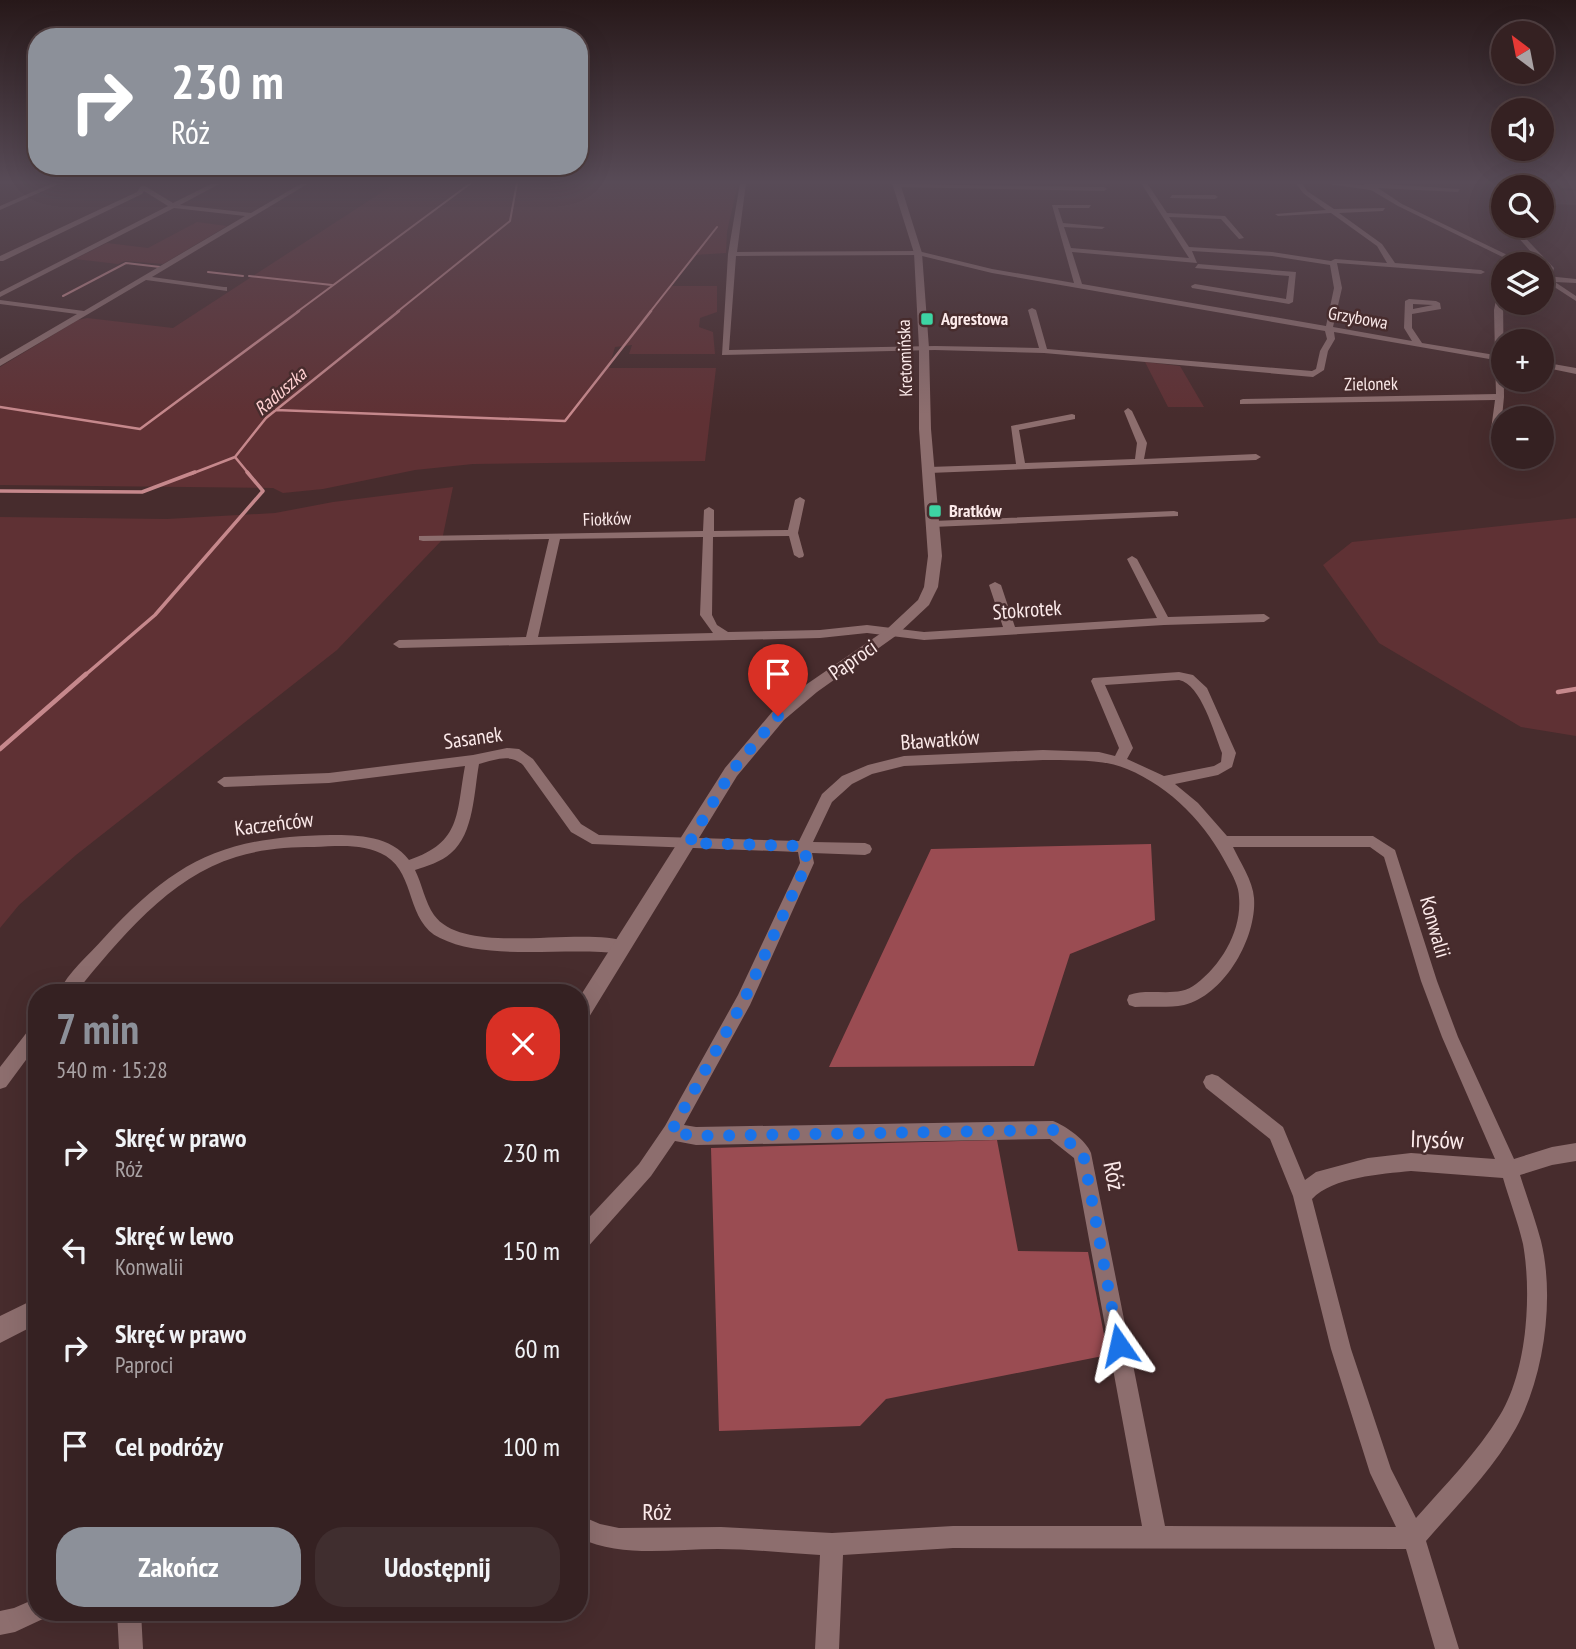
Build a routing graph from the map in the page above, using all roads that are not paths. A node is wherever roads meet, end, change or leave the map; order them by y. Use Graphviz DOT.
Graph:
graph roads {
  1 [pos="68,260"];
  2 [pos="176,260"];
  3 [pos="732,260"];
  4 [pos="918,260"];
  5 [pos="947,260"];
  6 [pos="1071,260"];
  7 [pos="1166,260"];
  8 [pos="1195,260"];
  9 [pos="1318,260"];
  10 [pos="1389,260"];
  11 [pos="1334,262"];
  12 [pos="1196,263"];
  13 [pos="1392,265"];
  14 [pos="1481,272"];
  15 [pos="145,278"];
  16 [pos="1554,278"];
  17 [pos="1576,281"];
  18 [pos="1554,284"];
  19 [pos="1079,286"];
  20 [pos="1195,286"];
  21 [pos="224,289"];
  22 [pos="0,295"];
  23 [pos="1576,299"];
  24 [pos="0,302"];
  25 [pos="1188,304"];
  26 [pos="1032,310"];
  27 [pos="1408,312"];
  28 [pos="85,313"];
  29 [pos="1329,329"];
  30 [pos="1419,344"];
  31 [pos="924,348"];
  32 [pos="1044,351"];
  33 [pos="1491,357"];
  34 [pos="0,363"];
  35 [pos="1554,367"];
  36 [pos="1576,371"];
  37 [pos="1500,392"];
  38 [pos="1500,397"];
  39 [pos="1243,401"];
  40 [pos="1499,406"];
  41 [pos="1128,411"];
  42 [pos="1072,417"];
  43 [pos="1256,457"];
  44 [pos="1139,461"];
  45 [pos="1021,466"];
  46 [pos="929,470"];
  47 [pos="932,494"];
  48 [pos="800,500"];
  49 [pos="709,510"];
  50 [pos="1174,513"];
  51 [pos="933,524"];
  52 [pos="793,533"];
  53 [pos="710,536"];
  54 [pos="423,538"];
  55 [pos="555,538"];
  56 [pos="799,555"];
  57 [pos="1132,559"];
  58 [pos="995,585"];
  59 [pos="1264,618"];
  60 [pos="1164,621"];
  61 [pos="1010,630"];
  62 [pos="892,632"];
  63 [pos="725,636"];
  64 [pos="531,640"];
  65 [pos="399,644"];
  66 [pos="473,760"];
  67 [pos="1119,761"];
  68 [pos="1163,781"];
  69 [pos="224,782"];
  70 [pos="1223,842"];
  71 [pos="689,843"];
  72 [pos="804,846"];
  73 [pos="865,849"];
  74 [pos="406,867"];
  75 [pos="623,947"];
  76 [pos="74,984"];
  77 [pos="1135,1000"];
  78 [pos="588,1002"];
  79 [pos="28,1044"];
  80 [pos="0,1081"];
  81 [pos="1212,1082"];
  82 [pos="671,1132"];
  83 [pos="1576,1152"];
  84 [pos="1509,1169"];
  85 [pos="1302,1196"];
  86 [pos="588,1232"];
  87 [pos="28,1315"];
  88 [pos="0,1330"];
  89 [pos="588,1530"];
  90 [pos="1156,1538"];
  91 [pos="1414,1538"];
  92 [pos="832,1544"];
  93 [pos="28,1614"];
  94 [pos="129,1621"];
  95 [pos="0,1623"];
  96 [pos="131,1649"];
  97 [pos="827,1649"];
  98 [pos="1447,1649"];
  1 -- 22 [label="street"];
  2 -- 15 [label="street"];
  3 -- 31 [label="street"];
  4 -- 31 [label="street, Kretomińska"];
  5 -- 19 [label="street, Grzybowa"];
  6 -- 19 [label="street"];
  7 -- 12 [label="street"];
  8 -- 12 [label="street"];
  9 -- 11 [label="street"];
  10 -- 13 [label="street"];
  11 -- 13 [label="street"];
  11 -- 29 [label="street"];
  12 -- 20 [label="street"];
  12 -- 20 [label="street"];
  13 -- 14 [label="street"];
  15 -- 21 [label="street"];
  15 -- 28 [label="street"];
  16 -- 17 [label="street"];
  18 -- 23 [label="street"];
  19 -- 25 [label="street, Grzybowa"];
  20 -- 25 [label="street"];
  24 -- 28 [label="street"];
  25 -- 29 [label="street, Grzybowa"];
  26 -- 32 [label="street"];
  27 -- 30 [label="street"];
  28 -- 34 [label="street"];
  29 -- 30 [label="street, Grzybowa"];
  29 -- 32 [label="street"];
  30 -- 33 [label="street, Grzybowa"];
  31 -- 32 [label="street"];
  31 -- 46 [label="street, Kretomińska"];
  35 -- 36 [label="street"];
  37 -- 38 [label="street"];
  38 -- 39 [label="street, Zielonek"];
  38 -- 40 [label="street"];
  41 -- 44 [label="street"];
  42 -- 45 [label="street"];
  43 -- 44 [label="street"];
  44 -- 45 [label="street"];
  45 -- 46 [label="street"];
  46 -- 47 [label="street, Kretomińska"];
  47 -- 51 [label="street, Paproci"];
  48 -- 52 [label="street"];
  49 -- 53 [label="street"];
  50 -- 51 [label="street"];
  51 -- 62 [label="street, Paproci"];
  52 -- 53 [label="street, Fiołków"];
  52 -- 56 [label="street"];
  53 -- 55 [label="street, Fiołków"];
  53 -- 63 [label="street"];
  54 -- 55 [label="street, Fiołków"];
  55 -- 64 [label="street"];
  57 -- 60 [label="street"];
  58 -- 61 [label="street"];
  59 -- 60 [label="street, Stokrotek"];
  60 -- 61 [label="street, Stokrotek"];
  61 -- 62 [label="street, Stokrotek"];
  62 -- 63 [label="street"];
  62 -- 71 [label="street, Paproci"];
  63 -- 64 [label="street"];
  64 -- 65 [label="street"];
  66 -- 69 [label="street, Sasanek"];
  66 -- 71 [label="street, Sasanek"];
  66 -- 74 [label="street"];
  67 -- 68 [label="street, Bławatków"];
  67 -- 68 [label="street"];
  67 -- 72 [label="street, Bławatków"];
  68 -- 70 [label="street, Bławatków"];
  70 -- 77 [label="street, Bławatków"];
  70 -- 84 [label="street, Konwalii"];
  71 -- 72 [label="street"];
  71 -- 75 [label="street, Paproci"];
  72 -- 73 [label="street"];
  72 -- 82 [label="street"];
  74 -- 75 [label="street"];
  74 -- 76 [label="street, Kaczeńców"];
  75 -- 78 [label="street, Paproci"];
  79 -- 80 [label="street"];
  81 -- 85 [label="street"];
  82 -- 86 [label="street"];
  82 -- 90 [label="street, Róż"];
  83 -- 84 [label="street, Irysów"];
  84 -- 85 [label="street, Irysów"];
  84 -- 91 [label="street"];
  85 -- 91 [label="street"];
  87 -- 88 [label="street"];
  89 -- 92 [label="street, Róż"];
  90 -- 91 [label="street, Róż"];
  90 -- 92 [label="street, Róż"];
  91 -- 98 [label="street"];
  92 -- 97 [label="street"];
  93 -- 95 [label="street"];
  94 -- 96 [label="street"];
}
